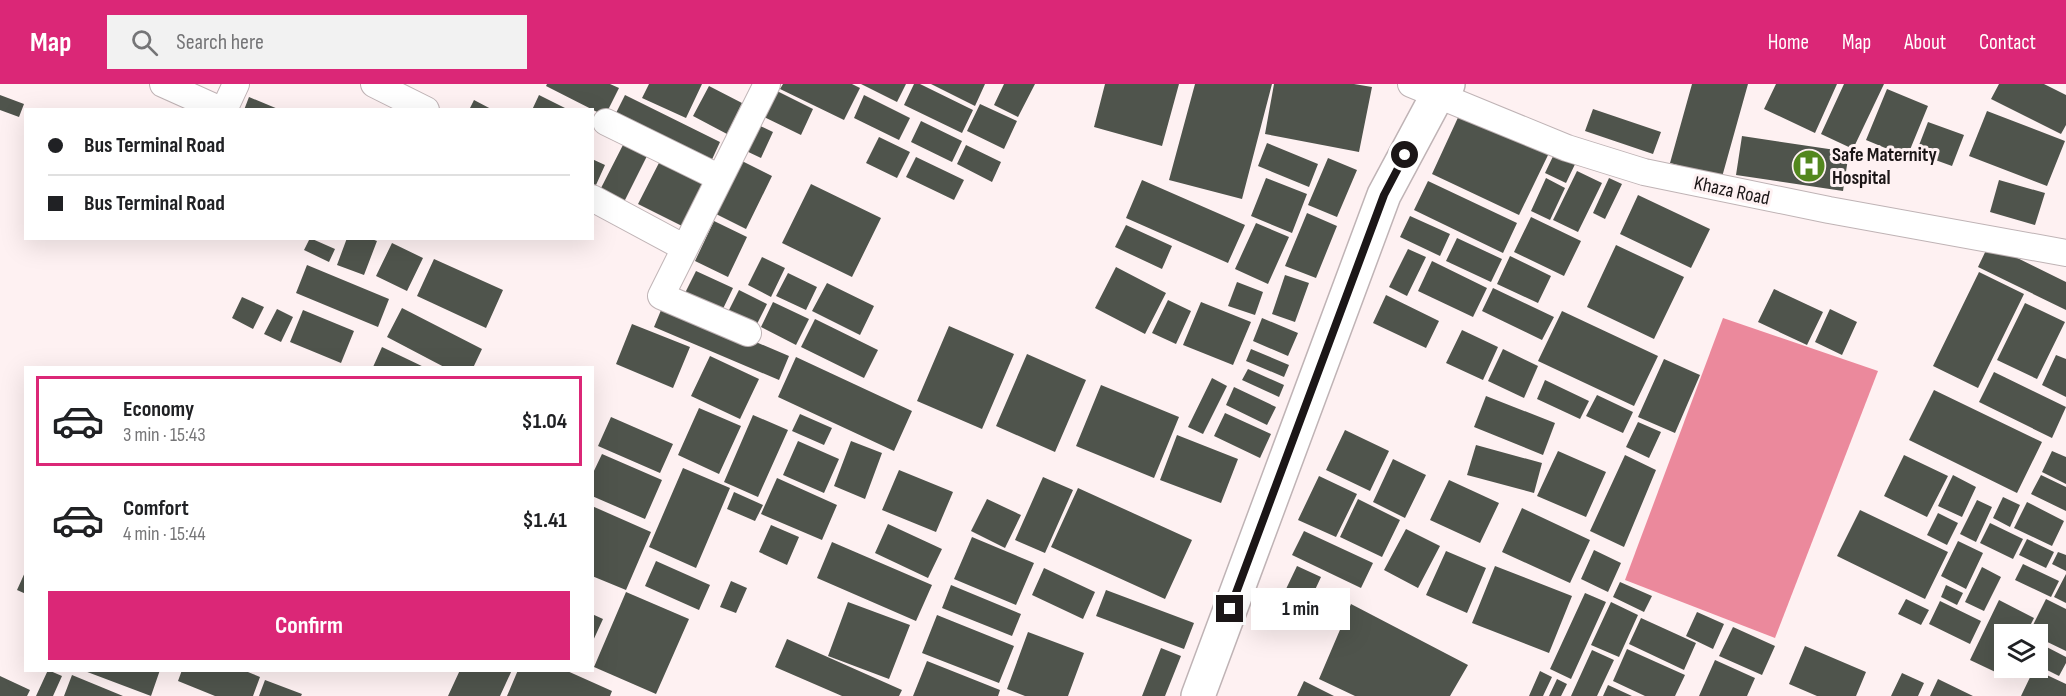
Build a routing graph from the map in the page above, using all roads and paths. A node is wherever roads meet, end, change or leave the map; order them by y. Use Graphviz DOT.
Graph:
graph roads {
  1 [pos="163,84"];
  2 [pos="236,84"];
  3 [pos="374,84"];
  4 [pos="767,84"];
  5 [pos="1432,88"];
  6 [pos="217,108"];
  7 [pos="223,108"];
  8 [pos="422,108"];
  9 [pos="606,122"];
  10 [pos="720,178"];
  11 [pos="594,199"];
  12 [pos="685,248"];
  13 [pos="2066,253"];
  14 [pos="748,333"];
  15 [pos="1198,696"];
  1 -- 6 [label="street"];
  2 -- 7 [label="street"];
  3 -- 8 [label="street"];
  4 -- 10 [label="street"];
  5 -- 13 [label="street, Khaza Road"];
  5 -- 15 [label="main road"];
  9 -- 10 [label="street"];
  10 -- 12 [label="street"];
  11 -- 12 [label="street"];
  12 -- 14 [label="street"];
}
